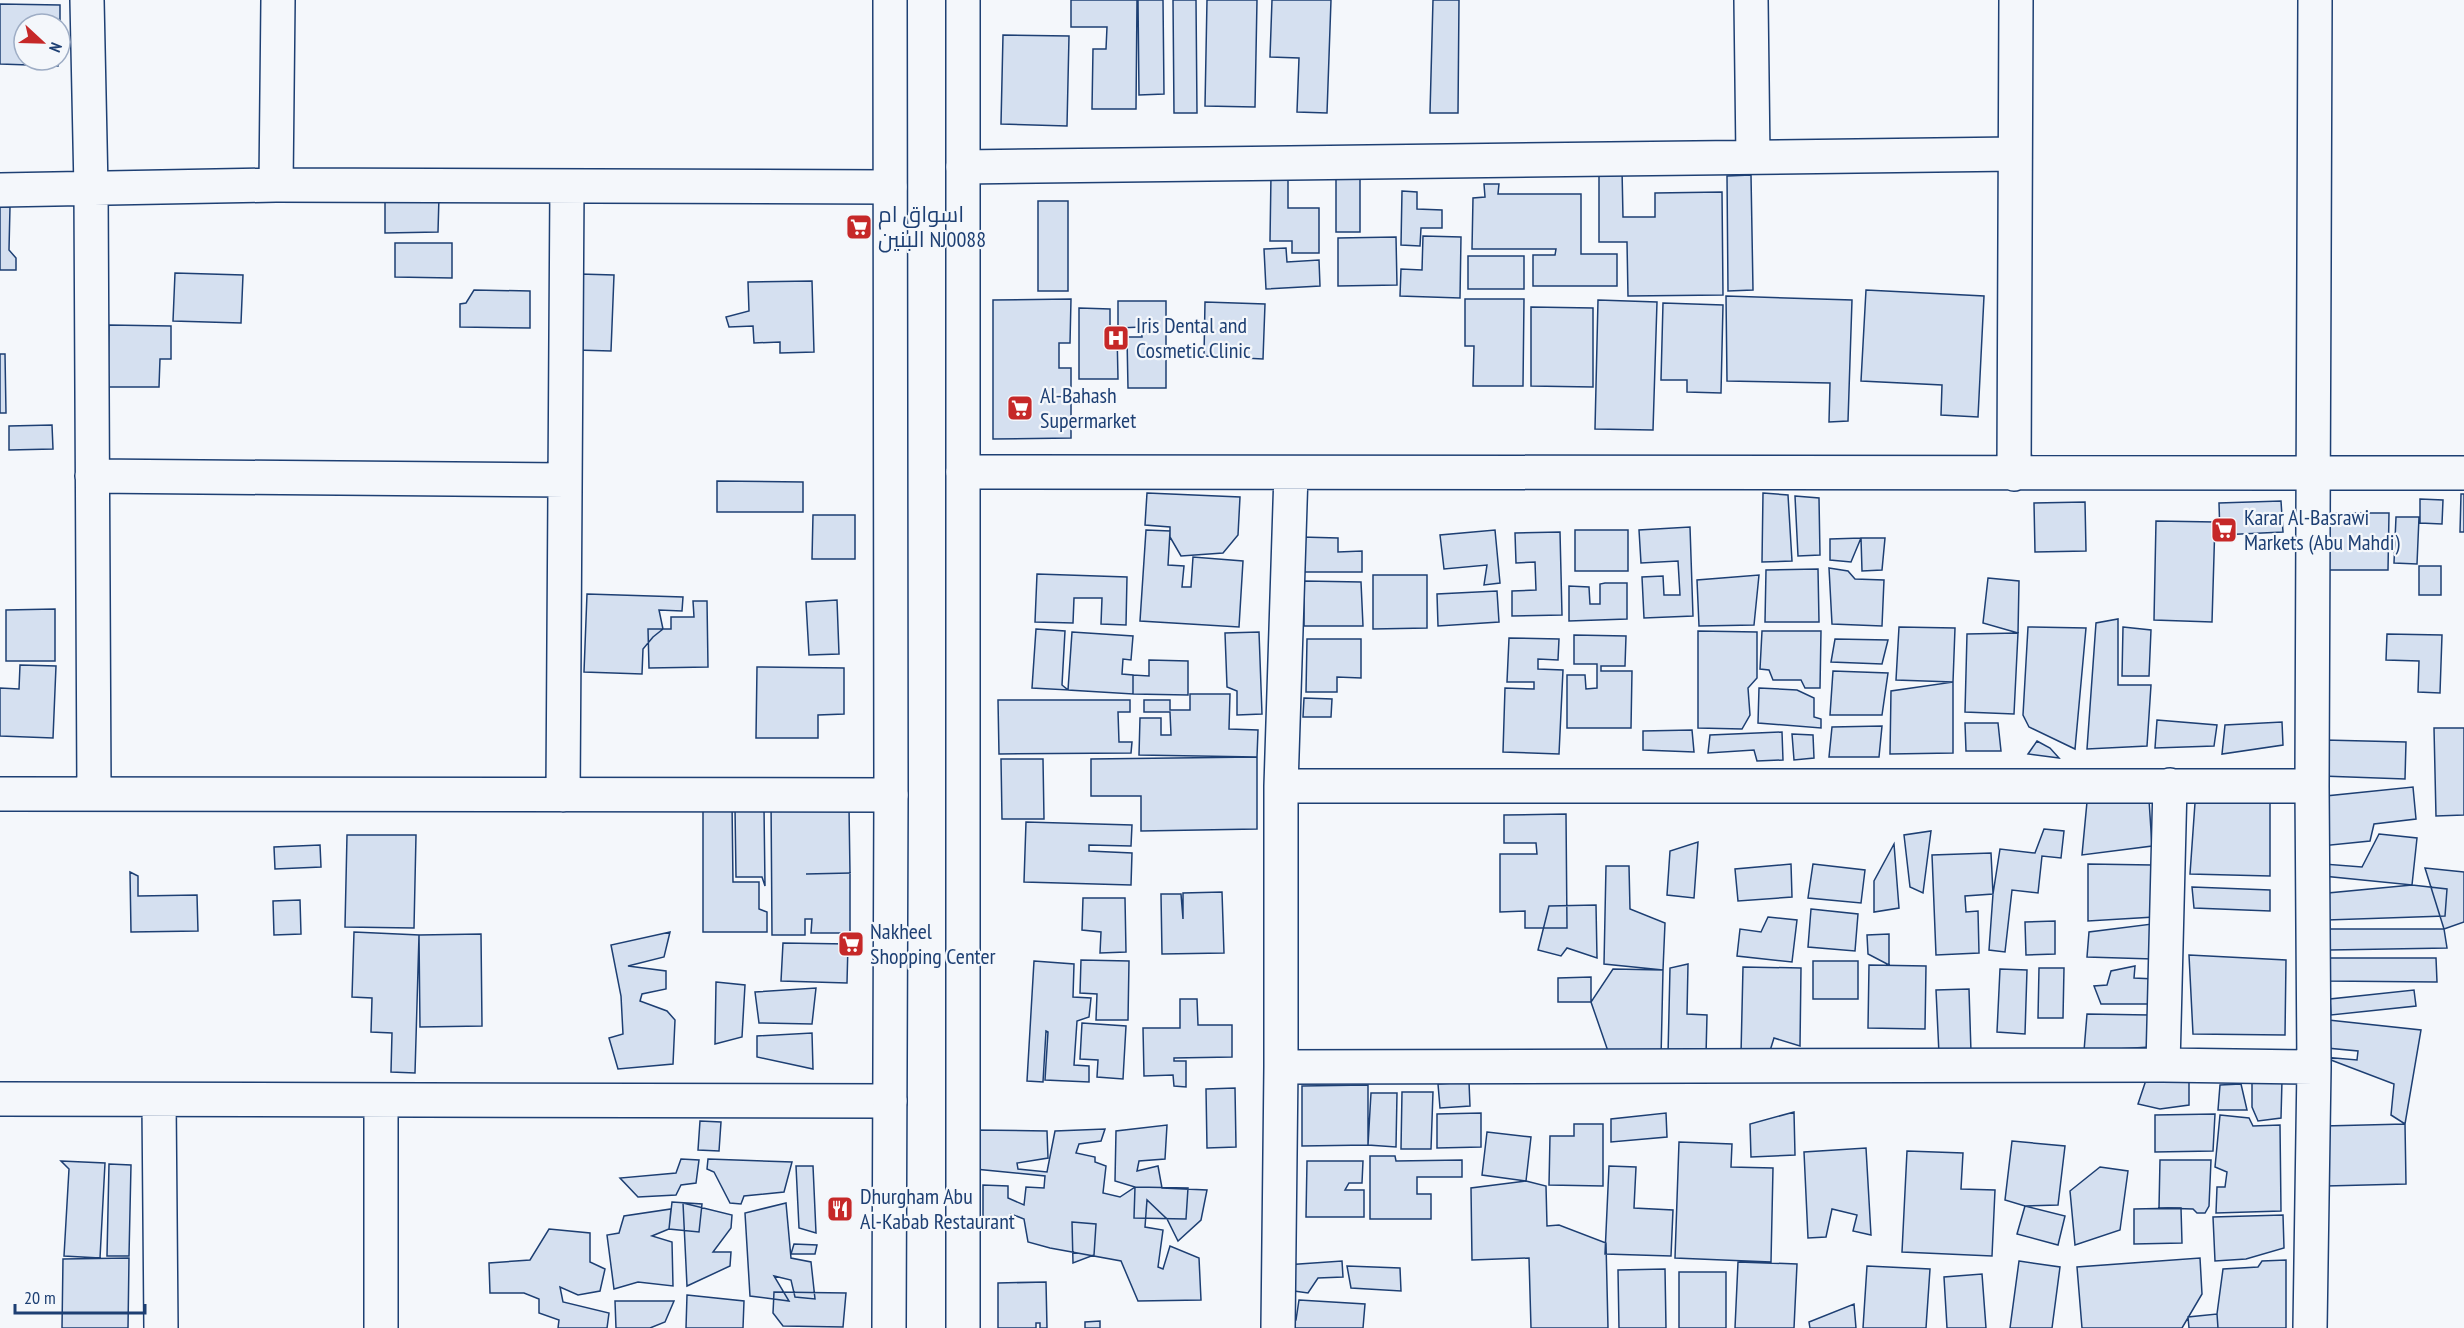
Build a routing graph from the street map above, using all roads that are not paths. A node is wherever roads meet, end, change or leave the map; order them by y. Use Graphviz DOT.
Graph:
graph roads {
  1 [pos="87,0"];
  2 [pos="278,0"];
  3 [pos="890,0"];
  4 [pos="963,0"];
  5 [pos="1751,0"];
  6 [pos="2016,0"];
  7 [pos="2315,0"];
  8 [pos="2014,154"];
  9 [pos="1753,157"];
  10 [pos="963,168"];
  11 [pos="276,185"];
  12 [pos="567,186"];
  13 [pos="890,187"];
  14 [pos="91,189"];
  15 [pos="0,190"];
  16 [pos="963,472"];
  17 [pos="1291,473"];
  18 [pos="2314,473"];
  19 [pos="2014,474"];
  20 [pos="2464,474"];
  21 [pos="92,476"];
  22 [pos="565,480"];
  23 [pos="2170,785"];
  24 [pos="1281,786"];
  25 [pos="2312,786"];
  26 [pos="0,794"];
  27 [pos="94,794"];
  28 [pos="563,795"];
  29 [pos="891,795"];
  30 [pos="2163,1065"];
  31 [pos="1281,1067"];
  32 [pos="2314,1067"];
  33 [pos="0,1100"];
  34 [pos="159,1101"];
  35 [pos="890,1101"];
  36 [pos="381,1102"];
  37 [pos="161,1328"];
  38 [pos="381,1328"];
  39 [pos="889,1328"];
  40 [pos="963,1328"];
  41 [pos="1278,1328"];
  42 [pos="2310,1328"];
  1 -- 14 [label="street"];
  2 -- 11 [label="street"];
  3 -- 13 [label="street"];
  4 -- 10 [label="street"];
  5 -- 9 [label="street"];
  6 -- 8 [label="street"];
  7 -- 18 [label="street"];
  8 -- 9 [label="street"];
  8 -- 19 [label="street"];
  9 -- 10 [label="street"];
  10 -- 16 [label="street"];
  11 -- 12 [label="street"];
  11 -- 14 [label="street"];
  12 -- 13 [label="street"];
  12 -- 22 [label="street"];
  13 -- 29 [label="street"];
  14 -- 15 [label="street"];
  14 -- 21 [label="street"];
  16 -- 17 [label="street"];
  16 -- 40 [label="street"];
  17 -- 19 [label="street"];
  17 -- 24 [label="street"];
  18 -- 19 [label="street"];
  18 -- 20 [label="street"];
  18 -- 25 [label="street"];
  21 -- 22 [label="street"];
  21 -- 27 [label="street"];
  22 -- 28 [label="street"];
  23 -- 24 [label="street"];
  23 -- 25 [label="street"];
  23 -- 30 [label="street"];
  24 -- 31 [label="street"];
  25 -- 32 [label="street"];
  26 -- 27 [label="street"];
  27 -- 28 [label="street"];
  28 -- 29 [label="street"];
  29 -- 35 [label="street"];
  30 -- 31 [label="street"];
  30 -- 32 [label="street"];
  31 -- 41 [label="street"];
  32 -- 42 [label="street"];
  33 -- 34 [label="street"];
  34 -- 36 [label="street"];
  34 -- 37 [label="street"];
  35 -- 36 [label="street"];
  35 -- 39 [label="street"];
  36 -- 38 [label="street"];
}
